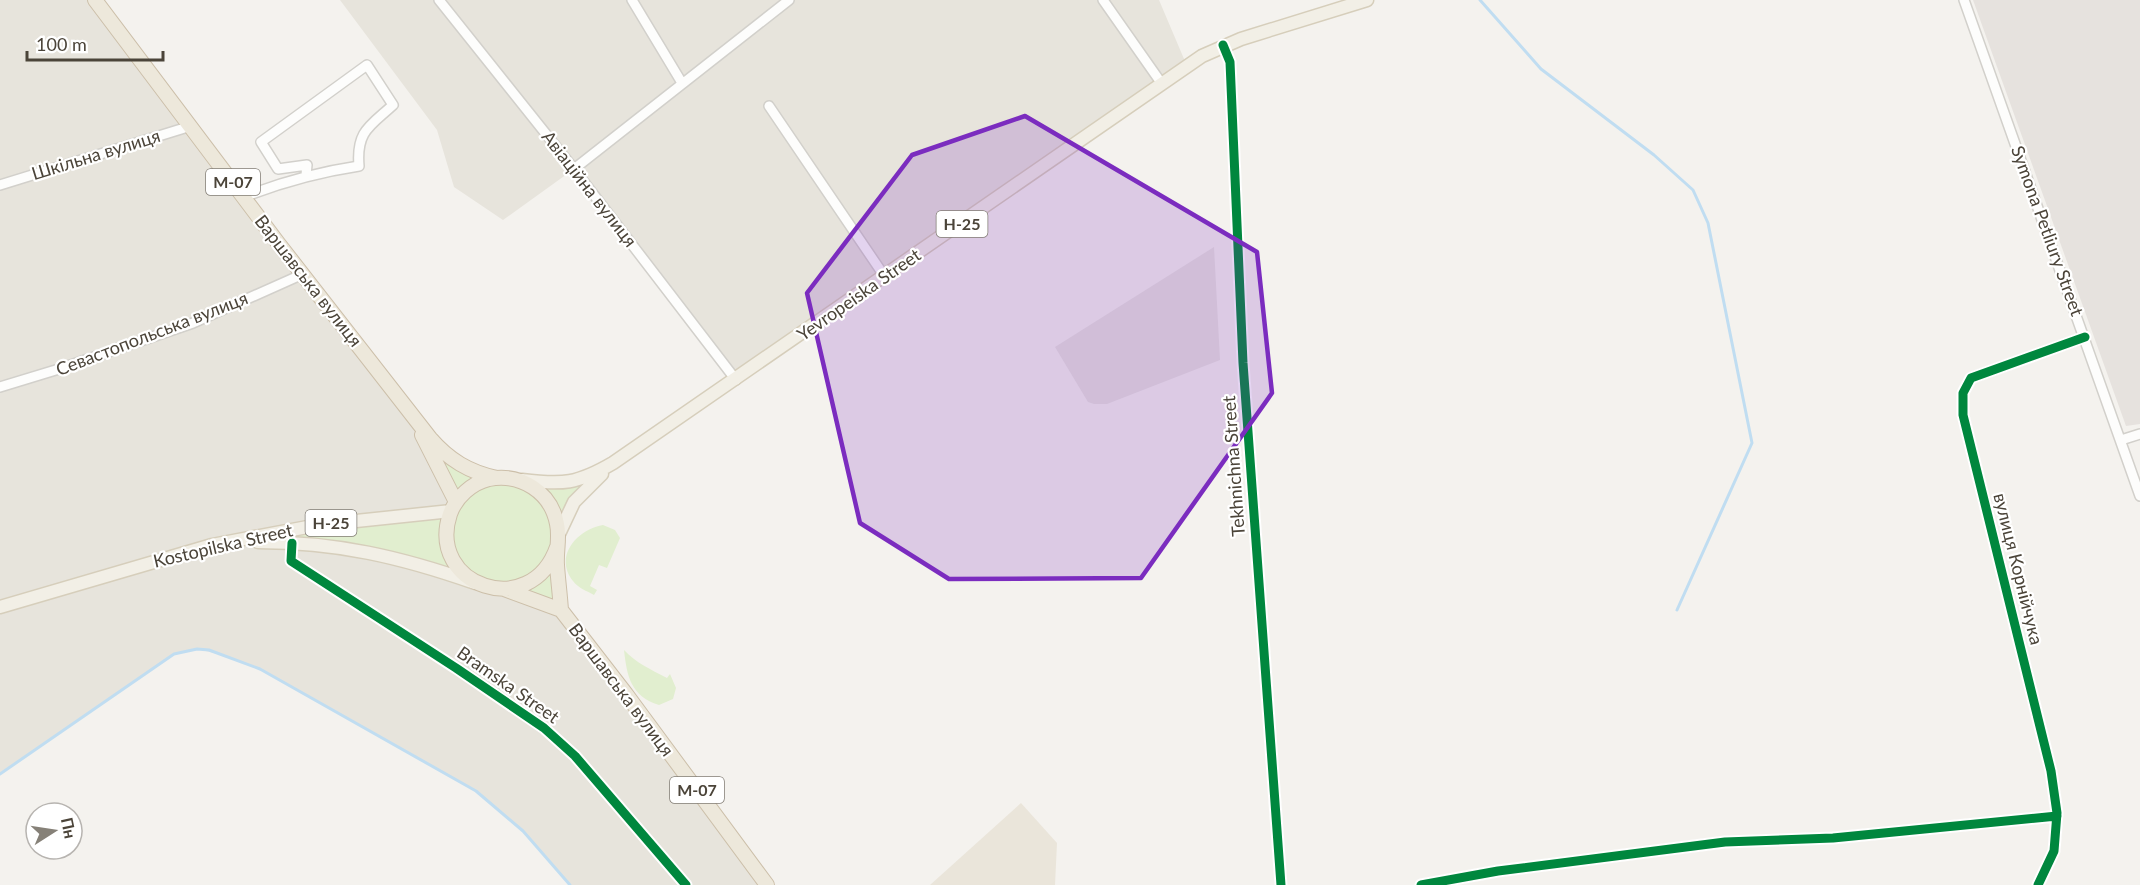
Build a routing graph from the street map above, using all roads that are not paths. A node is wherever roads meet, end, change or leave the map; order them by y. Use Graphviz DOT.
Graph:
graph roads {
  1 [pos="95,0"];
  2 [pos="439,0"];
  3 [pos="632,0"];
  4 [pos="789,0"];
  5 [pos="1103,0"];
  6 [pos="1367,0"];
  7 [pos="1964,0"];
  8 [pos="1223,45"];
  9 [pos="682,83"];
  10 [pos="1162,84"];
  11 [pos="769,106"];
  12 [pos="191,126"];
  13 [pos="574,169"];
  14 [pos="306,176"];
  15 [pos="0,185"];
  16 [pos="244,197"];
  17 [pos="303,274"];
  18 [pos="885,277"];
  19 [pos="2085,337"];
  20 [pos="736,380"];
  21 [pos="0,387"];
  22 [pos="414,417"];
  23 [pos="2140,434"];
  24 [pos="2121,440"];
  25 [pos="613,463"];
  26 [pos="497,478"];
  27 [pos="518,480"];
  28 [pos="2140,496"];
  29 [pos="454,507"];
  30 [pos="557,541"];
  31 [pos="292,543"];
  32 [pos="212,545"];
  33 [pos="483,586"];
  34 [pos="504,590"];
  35 [pos="0,608"];
  36 [pos="561,610"];
  37 [pos="2057,816"];
  38 [pos="686,885"];
  39 [pos="767,885"];
  40 [pos="1281,885"];
  41 [pos="1421,885"];
  42 [pos="2038,885"];
  1 -- 12 [label="highway, Варшавська вулиця / М-07"];
  2 -- 13 [label="street, Авіаційна вулиця"];
  3 -- 9 [label="street"];
  4 -- 9 [label="street"];
  5 -- 10 [label="street"];
  6 -- 8 [label="main road, Yevropeiska Street / Н-25"];
  7 -- 19 [label="street, Symona Petliury Street"];
  8 -- 10 [label="main road, Yevropeiska Street / Н-25"];
  8 -- 40 [label="street, Tekhnichna Street"];
  9 -- 13 [label="street"];
  10 -- 18 [label="main road, Yevropeiska Street / Н-25"];
  11 -- 18 [label="street"];
  12 -- 15 [label="street, Шкільна вулиця"];
  12 -- 16 [label="highway, Варшавська вулиця / М-07"];
  13 -- 20 [label="street, Авіаційна вулиця"];
  14 -- 14 [label="street"];
  14 -- 16 [label="street"];
  16 -- 17 [label="highway, Варшавська вулиця / М-07"];
  17 -- 21 [label="street, Севастопольська вулиця"];
  17 -- 22 [label="highway, Варшавська вулиця / М-07"];
  18 -- 20 [label="main road, Yevropeiska Street / Н-25"];
  19 -- 24 [label="street, Symona Petliury Street"];
  19 -- 37 [label="street, вулиця Корнійчука"];
  20 -- 25 [label="main road, Yevropeiska Street / Н-25"];
  22 -- 26 [label="highway, М-07"];
  22 -- 29 [label="highway, М-07"];
  23 -- 24 [label="street"];
  24 -- 28 [label="street, Symona Petliury Street"];
  25 -- 27 [label="main road, Yevropeiska Street / Н-25"];
  25 -- 30 [label="main road, Yevropeiska Street / Н-25"];
  26 -- 27 [label="highway, М-07"];
  26 -- 29 [label="highway"];
  27 -- 30 [label="highway, М-07"];
  29 -- 32 [label="main road, Kostopilska Street / Н-25"];
  29 -- 33 [label="highway"];
  30 -- 34 [label="highway, Н-25"];
  30 -- 36 [label="highway, М-07"];
  31 -- 32 [label="main road, Н-25"];
  31 -- 33 [label="main road, Н-25"];
  31 -- 38 [label="street, Bramska Street"];
  32 -- 35 [label="main road, Kostopilska Street / Н-25"];
  33 -- 34 [label="highway"];
  34 -- 36 [label="highway"];
  36 -- 39 [label="highway, Варшавська вулиця / М-07"];
  37 -- 41 [label="street"];
  37 -- 42 [label="street, вулиця Корнійчука"];
}
